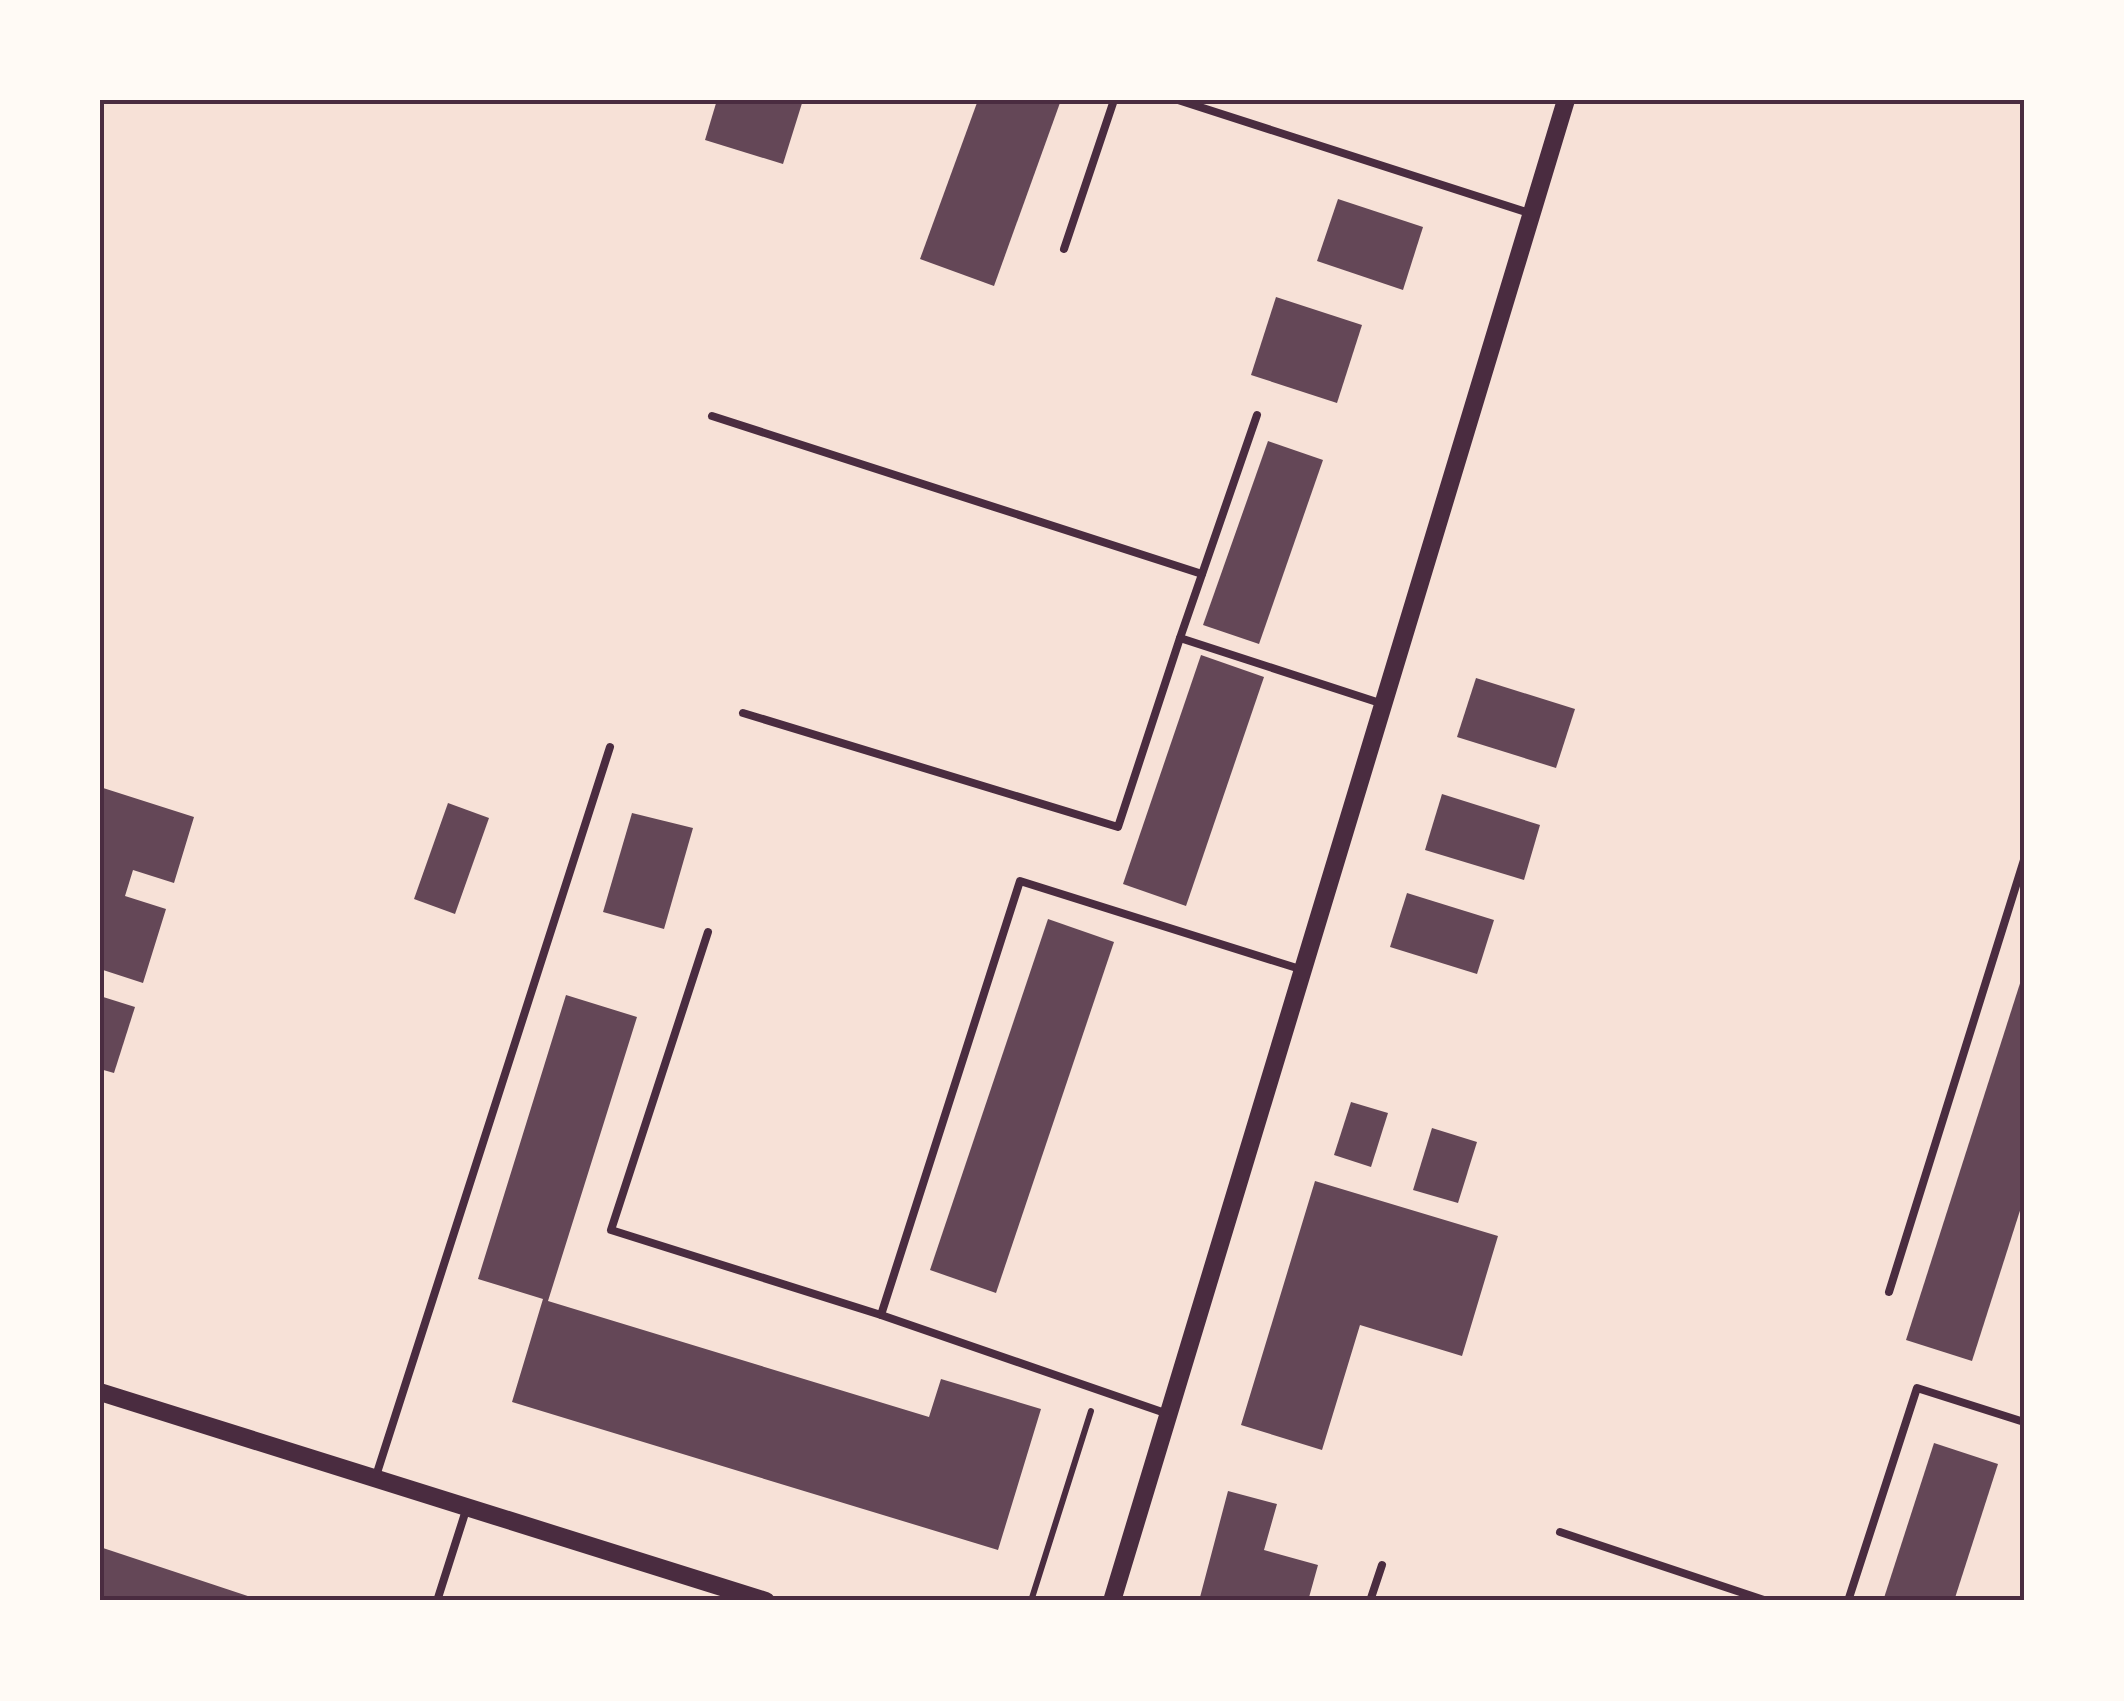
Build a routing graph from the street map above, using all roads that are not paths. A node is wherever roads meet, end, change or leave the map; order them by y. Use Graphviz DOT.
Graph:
graph roads {
  1 [pos="1114,100"];
  2 [pos="1178,100"];
  3 [pos="1566,100"];
  4 [pos="1532,214"];
  5 [pos="1064,250"];
  6 [pos="1257,415"];
  7 [pos="712,416"];
  8 [pos="1202,574"];
  9 [pos="1180,638"];
  10 [pos="1383,704"];
  11 [pos="743,713"];
  12 [pos="610,747"];
  13 [pos="2024,860"];
  14 [pos="708,932"];
  15 [pos="1302,970"];
  16 [pos="1888,1292"];
  17 [pos="881,1314"];
  18 [pos="100,1392"];
  19 [pos="1168,1414"];
  20 [pos="2024,1422"];
  21 [pos="375,1479"];
  22 [pos="467,1507"];
  23 [pos="1560,1532"];
  24 [pos="1382,1565"];
  25 [pos="437,1601"];
  26 [pos="766,1601"];
  27 [pos="1112,1601"];
  28 [pos="1370,1601"];
  29 [pos="1767,1601"];
  30 [pos="1848,1601"];
  1 -- 5 [label="lane"];
  2 -- 4 [label="lane"];
  3 -- 4 [label="street"];
  4 -- 10 [label="street"];
  6 -- 8 [label="lane"];
  7 -- 8 [label="lane"];
  8 -- 9 [label="lane"];
  9 -- 10 [label="lane"];
  9 -- 11 [label="lane"];
  10 -- 15 [label="street"];
  12 -- 21 [label="lane"];
  13 -- 16 [label="lane"];
  14 -- 17 [label="lane"];
  15 -- 17 [label="lane"];
  15 -- 19 [label="street"];
  17 -- 19 [label="lane"];
  18 -- 21 [label="street"];
  19 -- 27 [label="street"];
  20 -- 30 [label="lane"];
  21 -- 22 [label="street"];
  22 -- 25 [label="lane"];
  22 -- 26 [label="street"];
  23 -- 29 [label="lane"];
  24 -- 28 [label="lane"];
}
